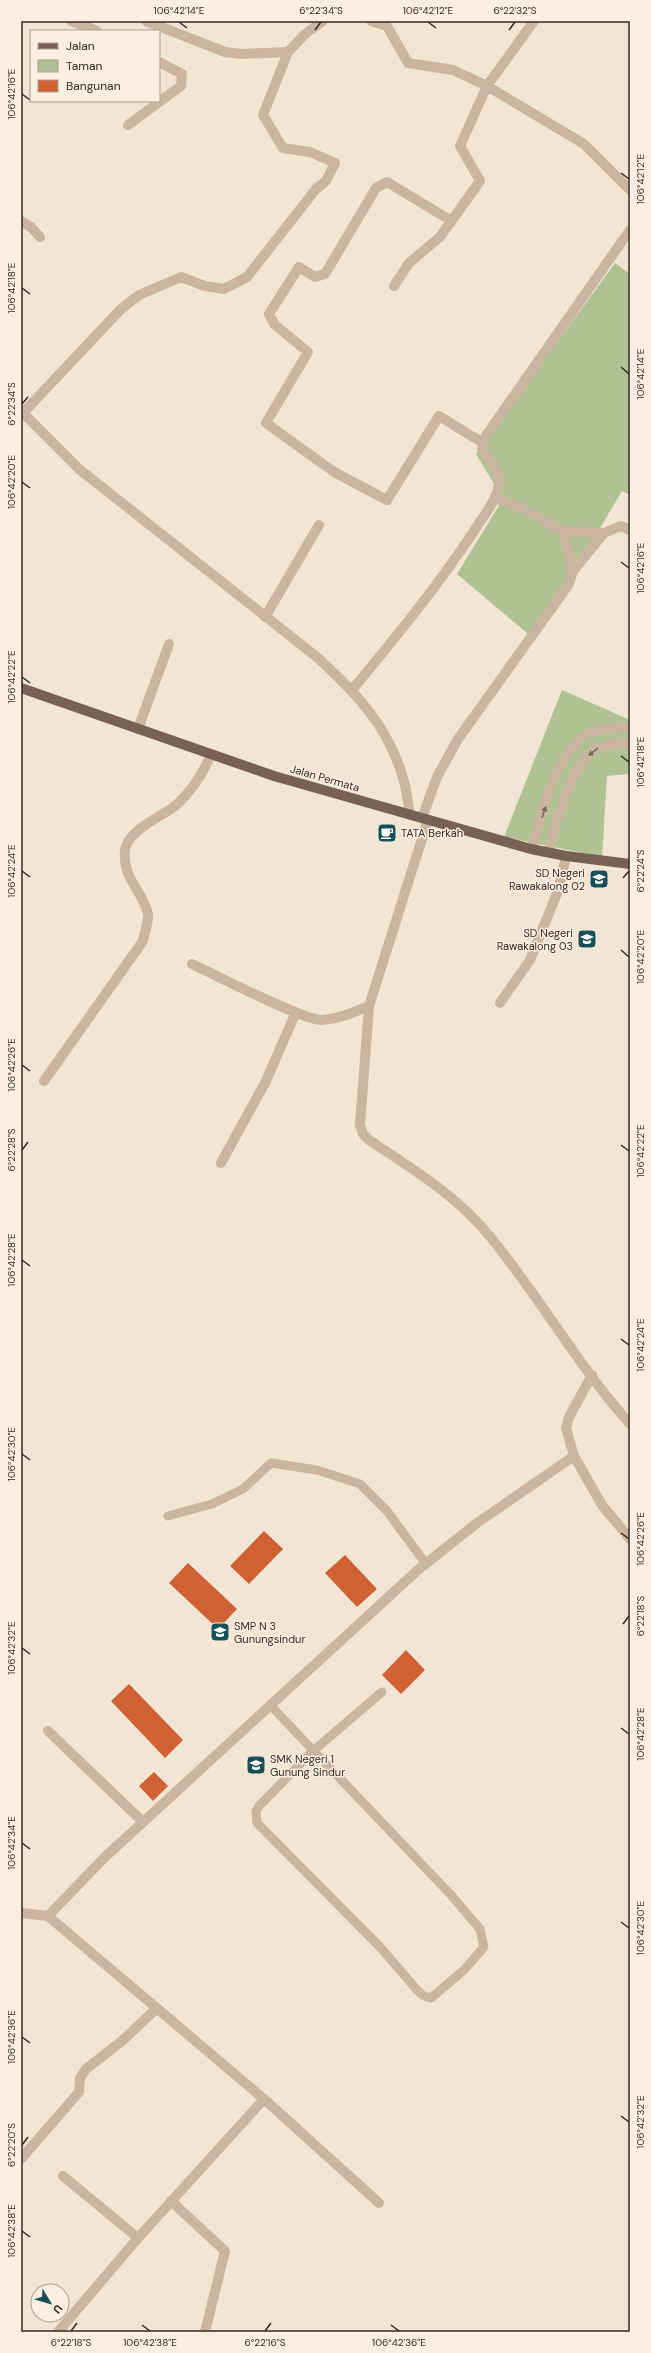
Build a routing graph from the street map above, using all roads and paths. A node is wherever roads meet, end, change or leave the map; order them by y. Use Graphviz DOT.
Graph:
graph roads {
  1 [pos="71,21"];
  2 [pos="146,21"];
  3 [pos="323,21"];
  4 [pos="371,21"];
  5 [pos="534,21"];
  6 [pos="94,30"];
  7 [pos="288,52"];
  8 [pos="160,63"];
  9 [pos="487,86"];
  10 [pos="160,101"];
  11 [pos="159,102"];
  12 [pos="128,125"];
  13 [pos="630,190"];
  14 [pos="450,220"];
  15 [pos="21,221"];
  16 [pos="630,230"];
  17 [pos="40,237"];
  18 [pos="394,286"];
  19 [pos="22,412"];
  20 [pos="483,443"];
  21 [pos="495,498"];
  22 [pos="318,525"];
  23 [pos="630,530"];
  24 [pos="563,531"];
  25 [pos="604,533"];
  26 [pos="573,571"];
  27 [pos="265,617"];
  28 [pos="169,644"];
  29 [pos="21,688"];
  30 [pos="352,690"];
  31 [pos="630,727"];
  32 [pos="138,729"];
  33 [pos="630,744"];
  34 [pos="211,754"];
  35 [pos="410,815"];
  36 [pos="425,819"];
  37 [pos="531,849"];
  38 [pos="548,852"];
  39 [pos="566,856"];
  40 [pos="630,864"];
  41 [pos="192,964"];
  42 [pos="500,1003"];
  43 [pos="370,1006"];
  44 [pos="296,1012"];
  45 [pos="44,1081"];
  46 [pos="221,1163"];
  47 [pos="592,1375"];
  48 [pos="630,1424"];
  49 [pos="574,1456"];
  50 [pos="168,1516"];
  51 [pos="630,1539"];
  52 [pos="426,1564"];
  53 [pos="382,1692"];
  54 [pos="270,1705"];
  55 [pos="48,1731"];
  56 [pos="314,1751"];
  57 [pos="143,1822"];
  58 [pos="21,1913"];
  59 [pos="48,1916"];
  60 [pos="157,2008"];
  61 [pos="264,2099"];
  62 [pos="21,2158"];
  63 [pos="63,2176"];
  64 [pos="171,2201"];
  65 [pos="379,2203"];
  66 [pos="138,2238"];
  67 [pos="58,2332"];
  68 [pos="205,2332"];
  1 -- 6 [label="street"];
  2 -- 7 [label="street"];
  3 -- 7 [label="street"];
  4 -- 9 [label="street"];
  5 -- 9 [label="street"];
  7 -- 19 [label="street"];
  8 -- 10 [label="street"];
  9 -- 13 [label="street"];
  9 -- 14 [label="street"];
  11 -- 12 [label="street"];
  14 -- 18 [label="street"];
  14 -- 20 [label="street"];
  15 -- 17 [label="street"];
  16 -- 20 [label="street"];
  19 -- 27 [label="street"];
  20 -- 21 [label="street"];
  21 -- 24 [label="street"];
  21 -- 30 [label="street"];
  22 -- 27 [label="street"];
  23 -- 25 [label="street"];
  24 -- 25 [label="street"];
  24 -- 26 [label="street"];
  25 -- 26 [label="street"];
  26 -- 36 [label="street"];
  27 -- 30 [label="street"];
  28 -- 32 [label="street"];
  29 -- 32 [label="main road, Jalan Permata"];
  30 -- 35 [label="street"];
  37 -- 31 [label="street, one-way"];
  32 -- 34 [label="main road, Jalan Permata"];
  33 -- 38 [label="street, one-way"];
  34 -- 35 [label="main road, Jalan Permata"];
  34 -- 45 [label="street"];
  35 -- 36 [label="main road, Jalan Permata"];
  36 -- 37 [label="main road, Jalan Permata"];
  36 -- 43 [label="street"];
  37 -- 38 [label="main road, Jalan Permata"];
  38 -- 39 [label="main road, Jalan Permata"];
  39 -- 40 [label="main road, Jalan Permata"];
  39 -- 42 [label="street"];
  41 -- 44 [label="street"];
  43 -- 44 [label="street"];
  43 -- 47 [label="street"];
  44 -- 46 [label="street"];
  47 -- 48 [label="street"];
  47 -- 49 [label="street"];
  49 -- 51 [label="street"];
  49 -- 52 [label="street"];
  50 -- 52 [label="lane"];
  52 -- 54 [label="street"];
  53 -- 56 [label="lane"];
  54 -- 56 [label="lane"];
  54 -- 57 [label="street"];
  55 -- 57 [label="street"];
  56 -- 56 [label="lane"];
  57 -- 59 [label="street"];
  58 -- 59 [label="street"];
  59 -- 60 [label="street"];
  60 -- 61 [label="street"];
  60 -- 62 [label="street"];
  61 -- 64 [label="street"];
  61 -- 65 [label="street"];
  63 -- 66 [label="street"];
  64 -- 66 [label="street"];
  64 -- 68 [label="street"];
  66 -- 67 [label="street"];
}
